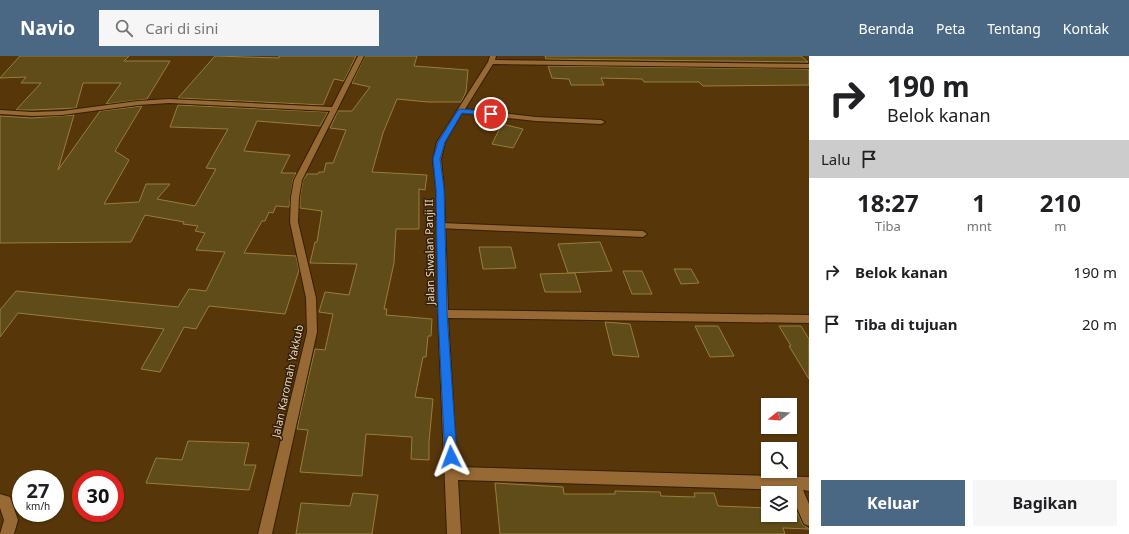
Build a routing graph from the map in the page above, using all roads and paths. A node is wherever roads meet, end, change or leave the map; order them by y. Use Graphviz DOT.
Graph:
graph roads {
  1 [pos="361,56"];
  2 [pos="492,59"];
  3 [pos="809,66"];
  4 [pos="334,109"];
  5 [pos="460,111"];
  6 [pos="0,112"];
  7 [pos="600,122"];
  8 [pos="441,226"];
  9 [pos="643,234"];
  10 [pos="443,314"];
  11 [pos="809,319"];
  12 [pos="452,473"];
  13 [pos="793,484"];
  14 [pos="809,484"];
  15 [pos="0,501"];
  16 [pos="809,519"];
  17 [pos="7,534"];
  18 [pos="265,534"];
  19 [pos="454,534"];
  1 -- 4 [label="street, Jalan Karomah Yakkub"];
  2 -- 3 [label="street"];
  2 -- 5 [label="street, Jalan Siwalan Panji II"];
  4 -- 6 [label="street"];
  4 -- 18 [label="street, Jalan Karomah Yakkub"];
  5 -- 7 [label="street"];
  5 -- 8 [label="street, Jalan Siwalan Panji II"];
  8 -- 9 [label="street"];
  8 -- 10 [label="street, Jalan Siwalan Panji II"];
  10 -- 11 [label="street"];
  10 -- 12 [label="street, Jalan Siwalan Panji II"];
  12 -- 13 [label="street"];
  12 -- 19 [label="street, Jalan Siwalan Panji II"];
  13 -- 14 [label="street"];
  13 -- 16 [label="street"];
  15 -- 17 [label="street"];
}
